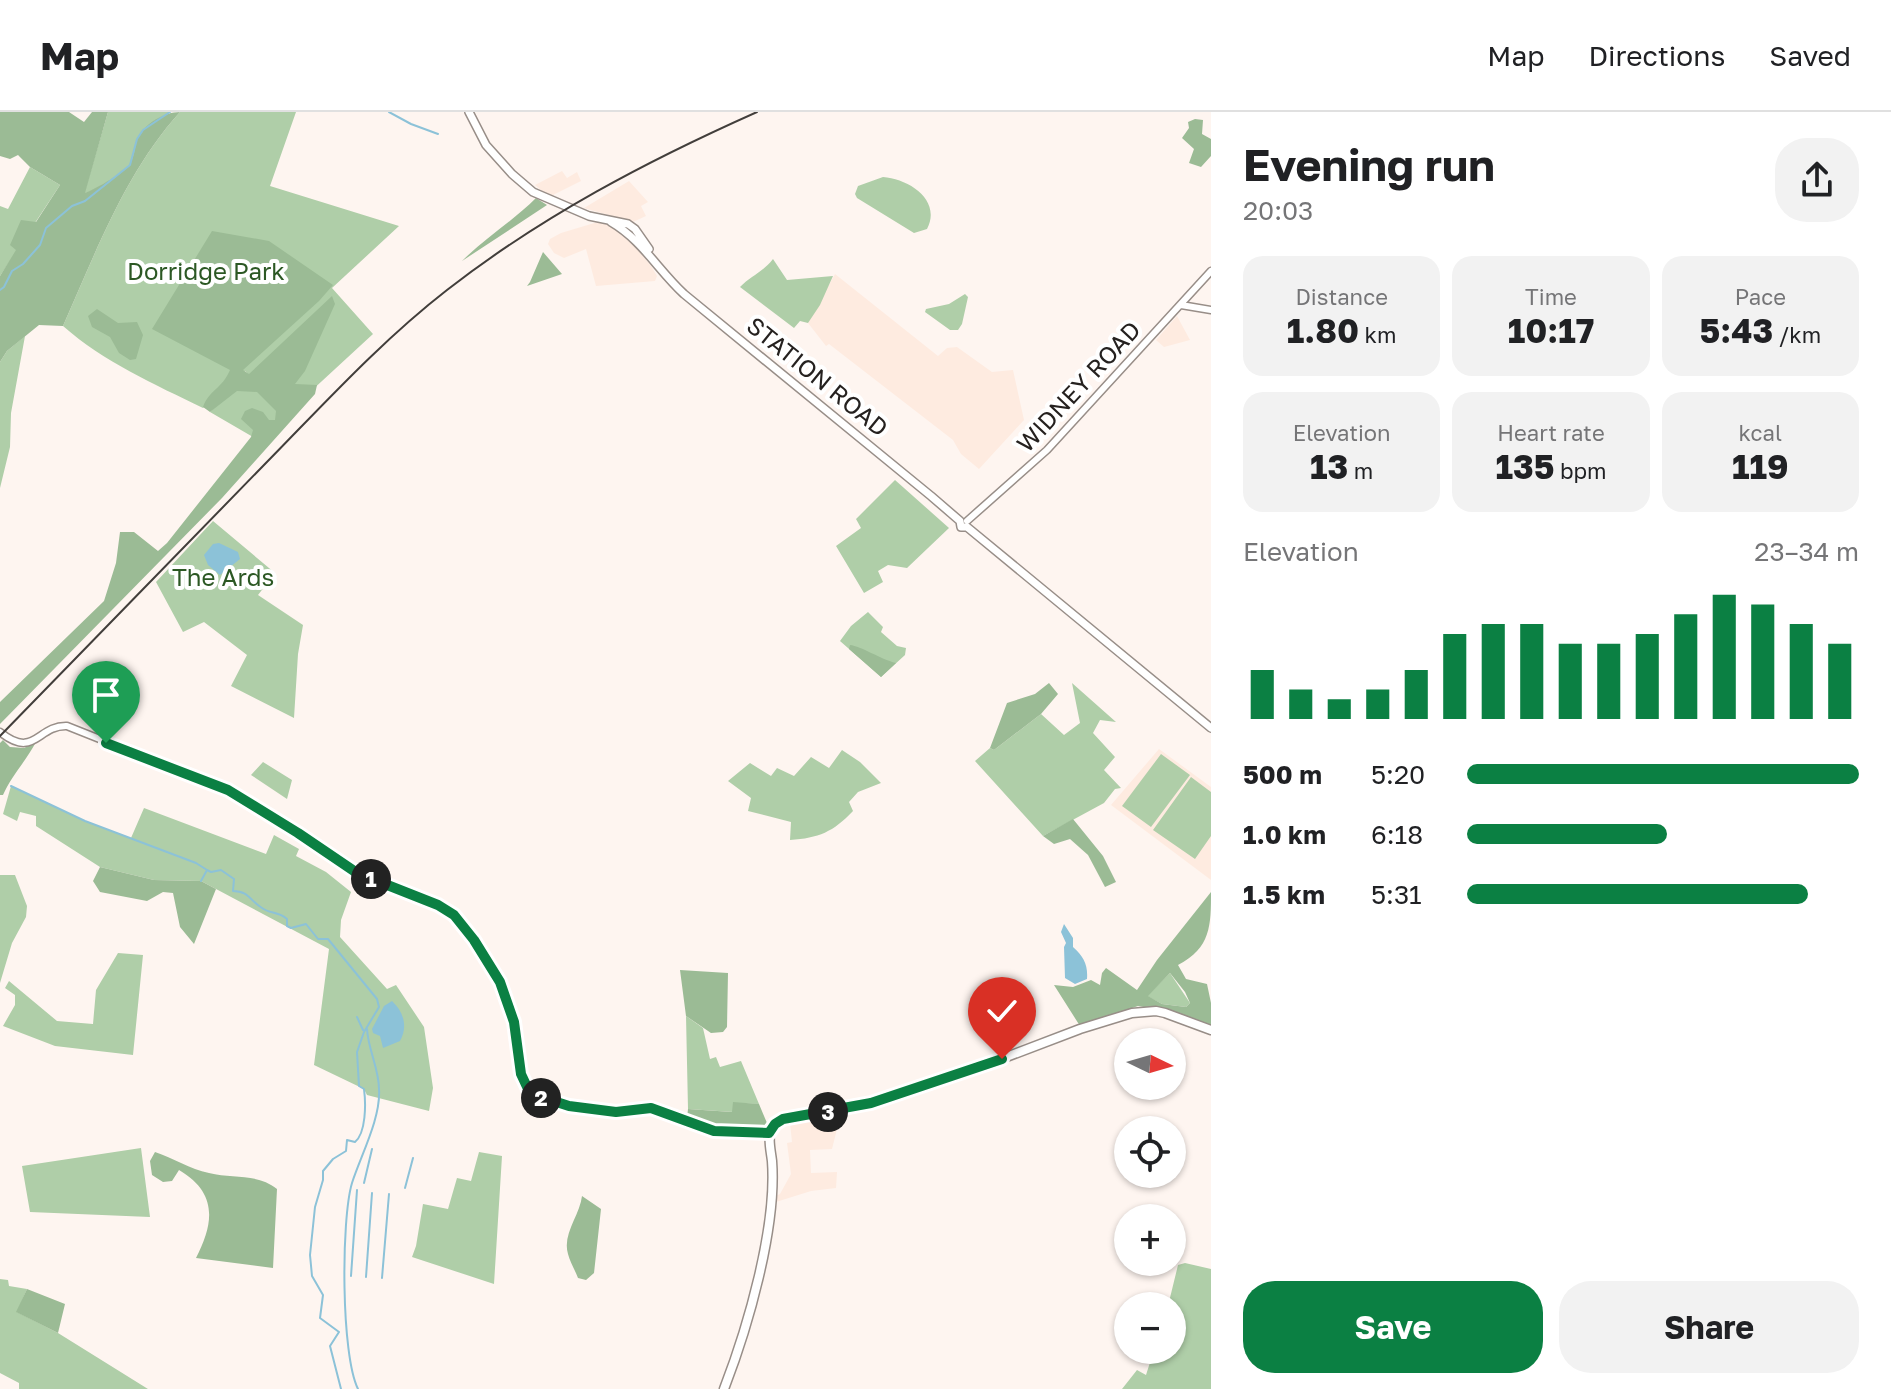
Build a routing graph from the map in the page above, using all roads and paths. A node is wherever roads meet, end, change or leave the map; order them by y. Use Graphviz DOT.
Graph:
graph roads {
  1 [pos="469,112"];
  2 [pos="1211,271"];
  3 [pos="1181,305"];
  4 [pos="1211,310"];
  5 [pos="965,523"];
  6 [pos="1211,728"];
  7 [pos="0,732"];
  8 [pos="1211,1030"];
  9 [pos="769,1133"];
  10 [pos="724,1389"];
  1 -- 5 [label="main road, STATION ROAD"];
  2 -- 3 [label="street, WIDNEY ROAD"];
  3 -- 4 [label="street"];
  3 -- 5 [label="street, WIDNEY ROAD"];
  5 -- 6 [label="main road, STATION ROAD"];
  7 -- 9 [label="street"];
  8 -- 9 [label="main road"];
  9 -- 10 [label="main road"];
}
